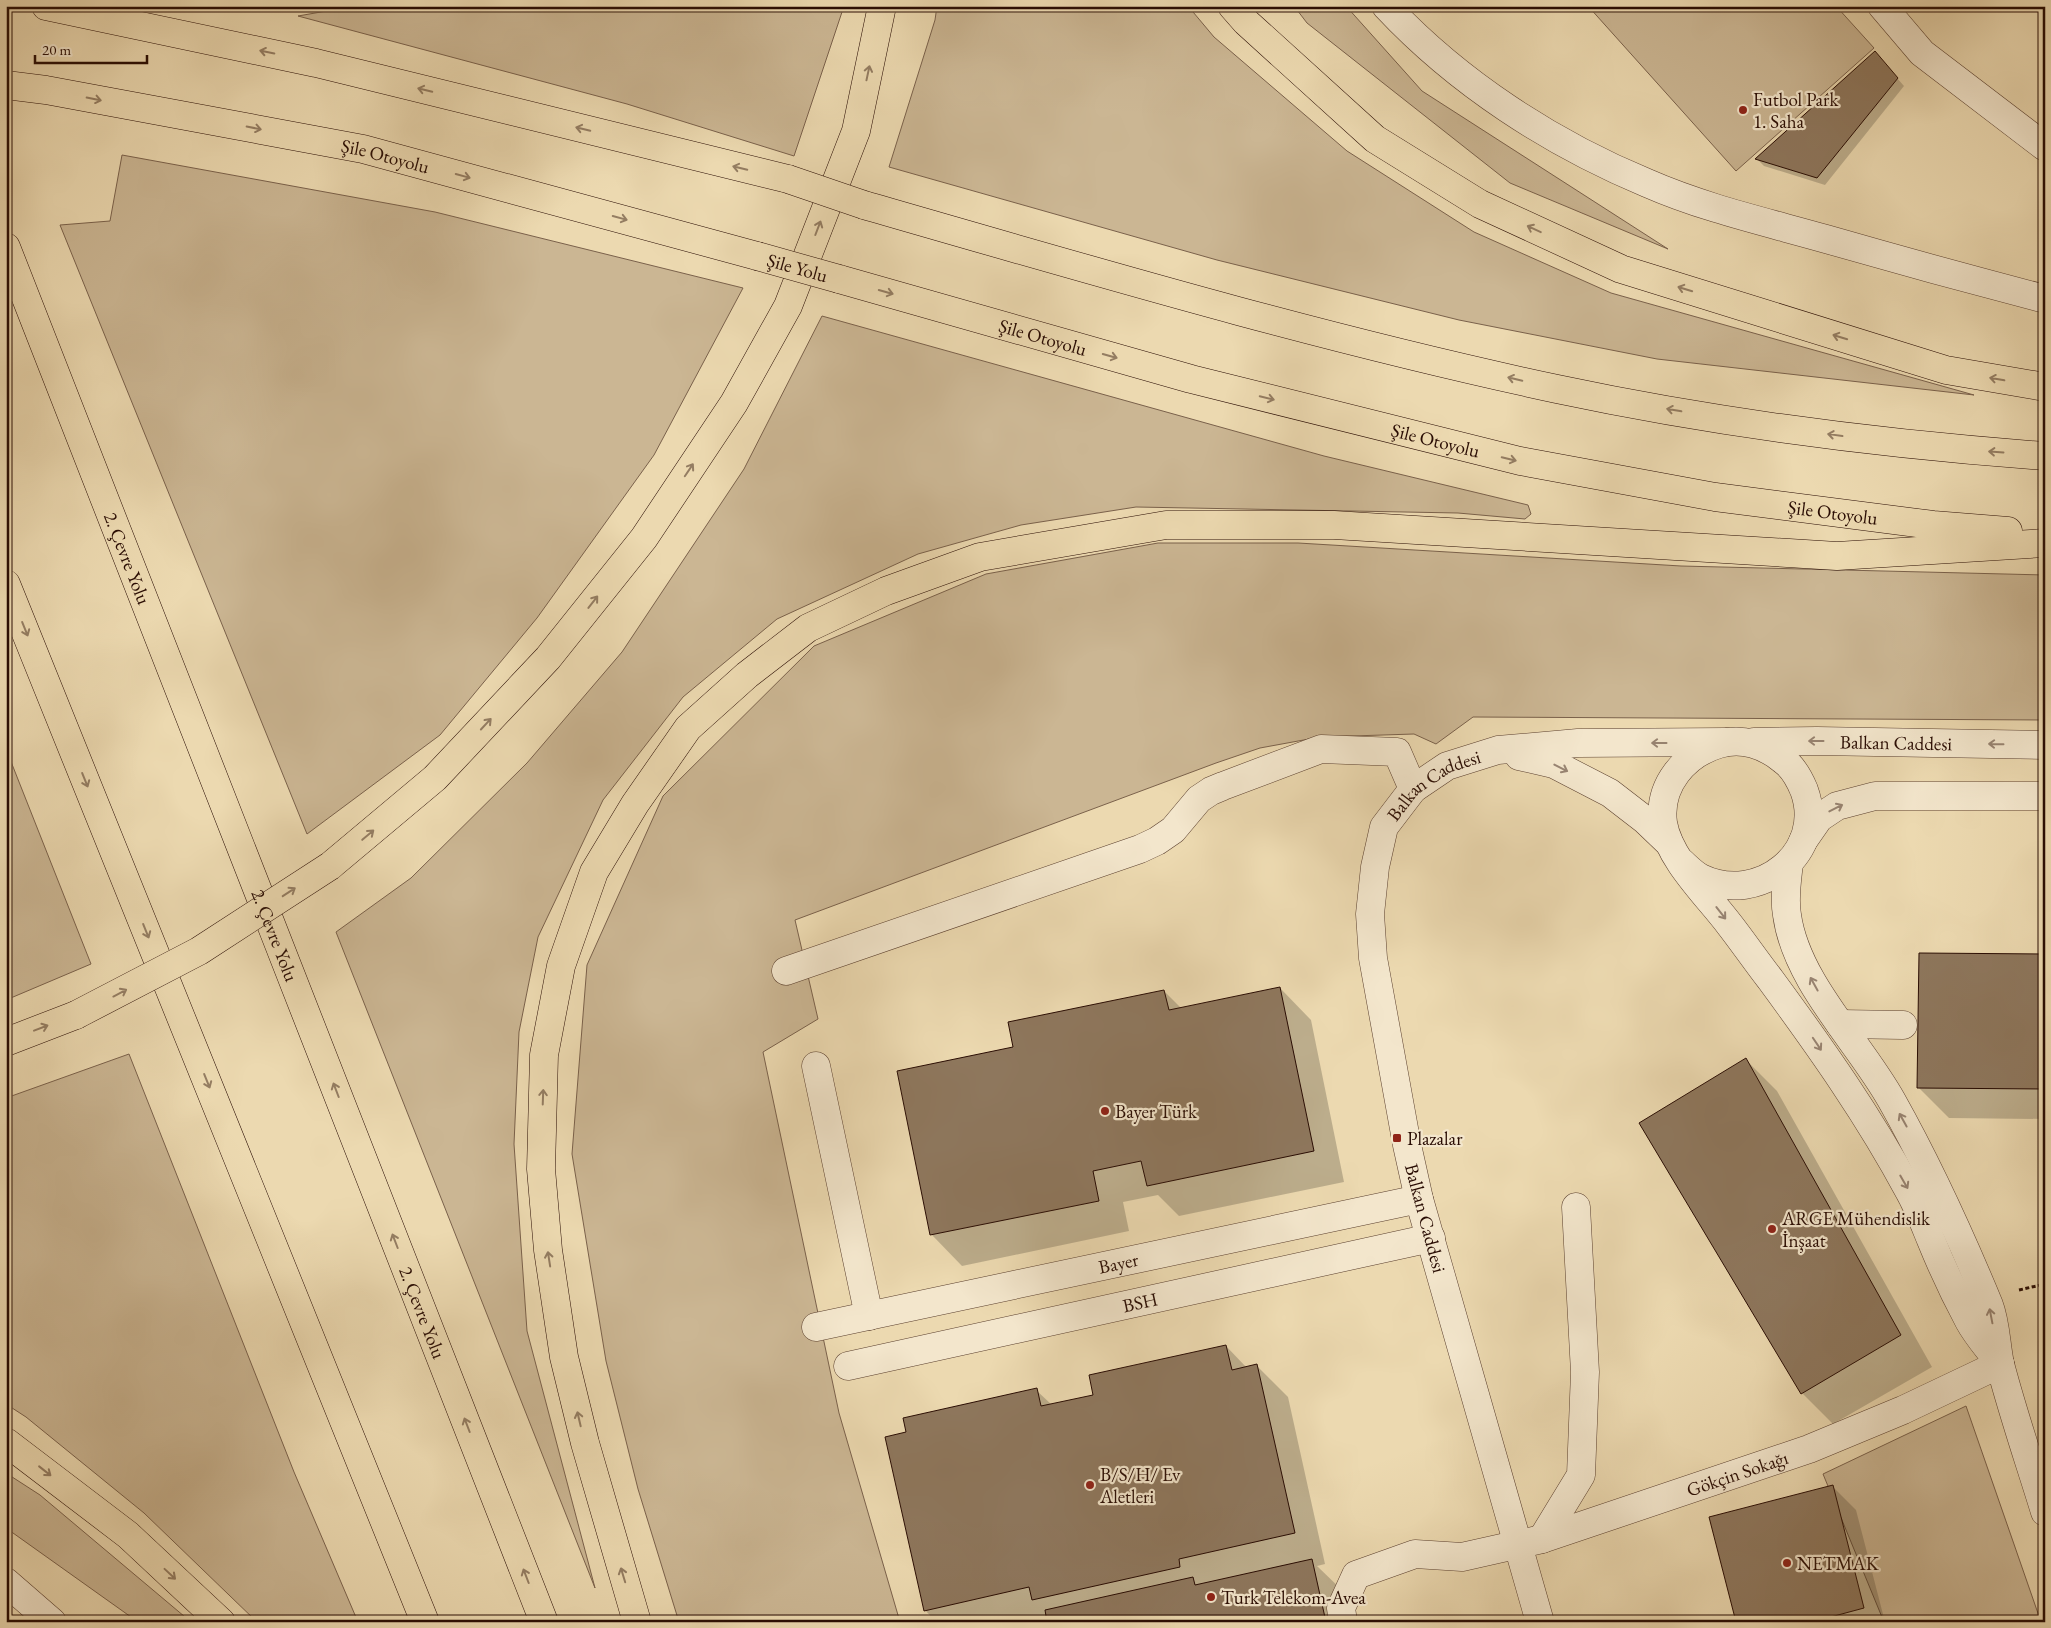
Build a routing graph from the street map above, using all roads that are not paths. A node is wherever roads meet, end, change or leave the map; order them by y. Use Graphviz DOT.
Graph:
graph roads {
  1 [pos="46,6"];
  2 [pos="882,6"];
  3 [pos="1232,6"];
  4 [pos="1386,6"];
  5 [pos="1882,6"];
  6 [pos="6,85"];
  7 [pos="2045,147"];
  8 [pos="6,247"];
  9 [pos="757,256"];
  10 [pos="839,279"];
  11 [pos="2045,299"];
  12 [pos="2045,387"];
  13 [pos="2045,456"];
  14 [pos="2045,534"];
  15 [pos="2045,543"];
  16 [pos="6,584"];
  17 [pos="1737,742"];
  18 [pos="2045,745"];
  19 [pos="1498,750"];
  20 [pos="1413,789"];
  21 [pos="2045,796"];
  22 [pos="1674,852"];
  23 [pos="1796,853"];
  24 [pos="786,971"];
  25 [pos="1840,1024"];
  26 [pos="1903,1026"];
  27 [pos="6,1042"];
  28 [pos="816,1066"];
  29 [pos="1419,1199"];
  30 [pos="1576,1207"];
  31 [pos="1431,1238"];
  32 [pos="869,1316"];
  33 [pos="816,1327"];
  34 [pos="2000,1364"];
  35 [pos="848,1366"];
  36 [pos="6,1442"];
  37 [pos="2045,1512"];
  38 [pos="1530,1542"];
  39 [pos="6,1582"];
  40 [pos="52,1622"];
  41 [pos="221,1622"];
  42 [pos="425,1622"];
  43 [pos="544,1622"];
  44 [pos="637,1622"];
  45 [pos="1343,1622"];
  46 [pos="1540,1622"];
  13 -- 1 [label="highway, one-way, bridge"];
  27 -- 2 [label="highway, one-way, bridge"];
  12 -- 3 [label="highway, one-way"];
  4 -- 11 [label="street"];
  5 -- 7 [label="street"];
  6 -- 9 [label="highway, Şile Otoyolu, one-way"];
  43 -- 8 [label="highway, 2. Çevre Yolu, one-way"];
  9 -- 10 [label="highway, Şile Yolu, bridge"];
  10 -- 14 [label="highway, Şile Otoyolu, one-way"];
  44 -- 15 [label="highway, one-way"];
  16 -- 42 [label="highway, one-way"];
  18 -- 17 [label="street, Balkan Caddesi, one-way"];
  17 -- 19 [label="street, Balkan Caddesi, one-way"];
  17 -- 22 [label="street"];
  17 -- 23 [label="street"];
  19 -- 20 [label="street, Balkan Caddesi"];
  19 -- 22 [label="street, Balkan Caddesi, one-way"];
  20 -- 24 [label="street"];
  20 -- 29 [label="street, Balkan Caddesi"];
  23 -- 21 [label="street, one-way"];
  22 -- 23 [label="street"];
  22 -- 34 [label="street, one-way"];
  25 -- 23 [label="street, one-way"];
  25 -- 26 [label="street"];
  34 -- 25 [label="street, one-way"];
  28 -- 32 [label="street"];
  29 -- 31 [label="street, Balkan Caddesi"];
  29 -- 32 [label="street, Bayer"];
  30 -- 38 [label="street"];
  31 -- 35 [label="street, BSH"];
  31 -- 38 [label="street, Balkan Caddesi"];
  32 -- 33 [label="street, Bayer"];
  34 -- 37 [label="street"];
  34 -- 38 [label="street, Gökçin Sokağı"];
  36 -- 41 [label="highway, one-way"];
  38 -- 45 [label="street, Gökçin Sokağı"];
  38 -- 46 [label="street, Balkan Caddesi"];
  39 -- 40 [label="street"];
}
